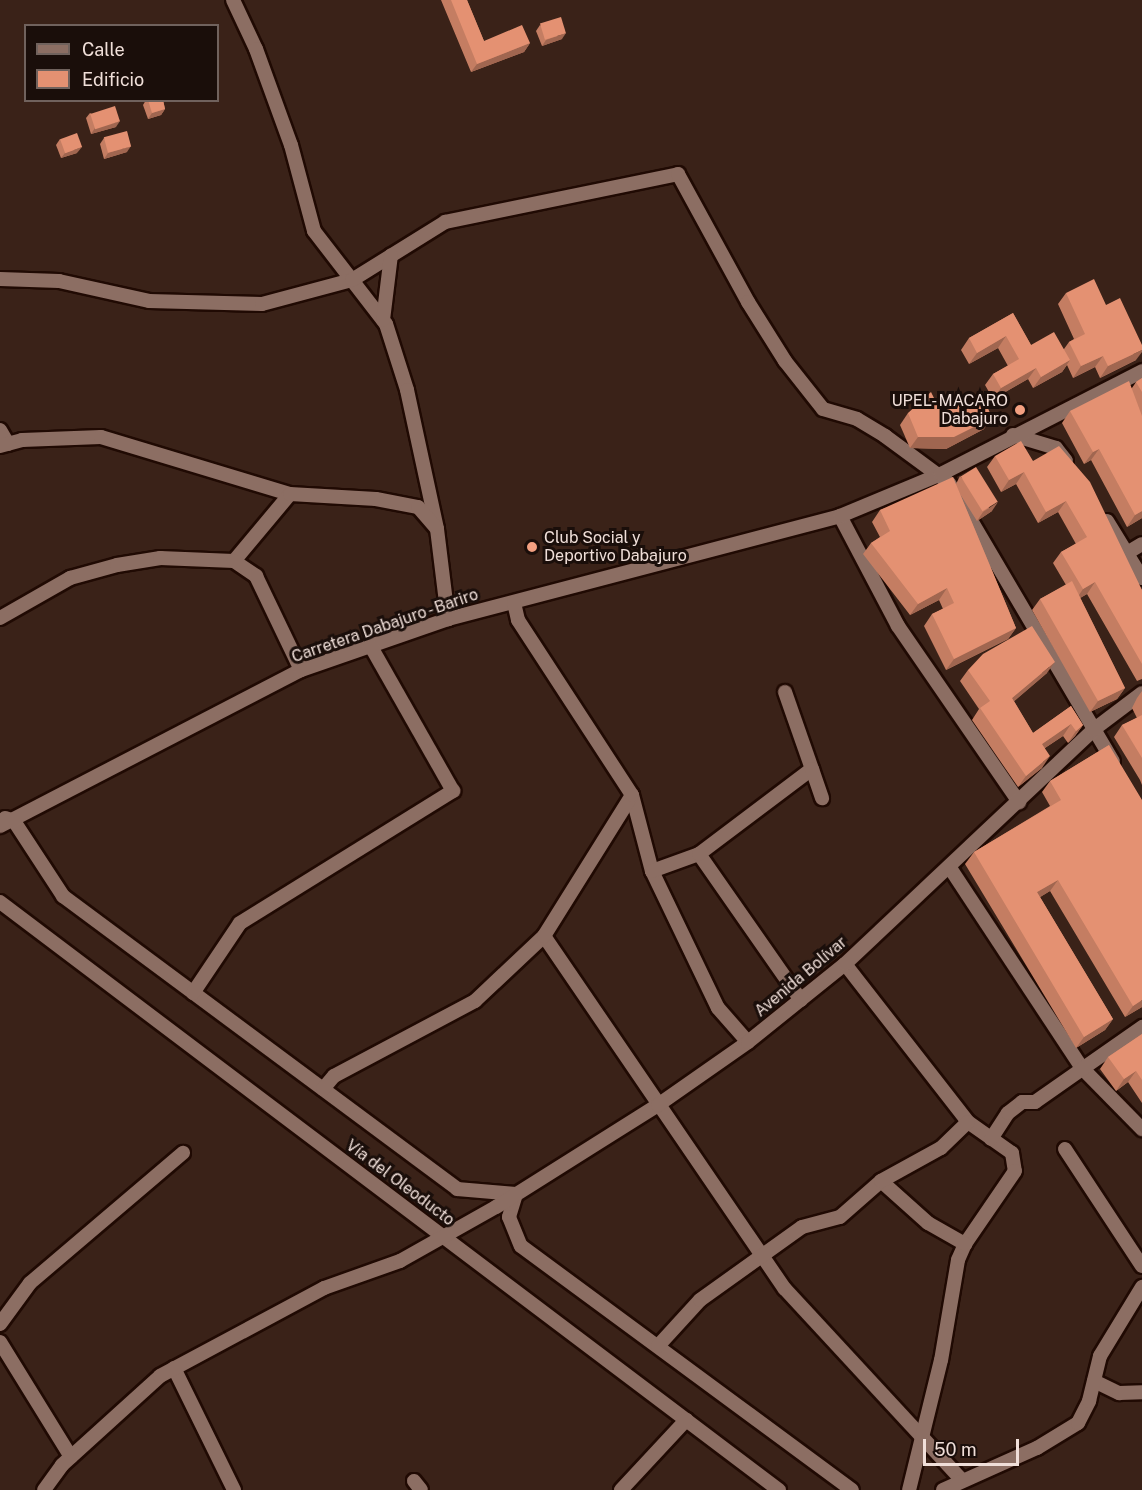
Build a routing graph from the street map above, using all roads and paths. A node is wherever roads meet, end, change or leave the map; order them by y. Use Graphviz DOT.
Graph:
graph roads {
  1 [pos="233,0"];
  2 [pos="391,255"];
  3 [pos="0,279"];
  4 [pos="352,280"];
  5 [pos="383,320"];
  6 [pos="1142,371"];
  7 [pos="1119,382"];
  8 [pos="1128,400"];
  9 [pos="0,430"];
  10 [pos="1013,435"];
  11 [pos="4,445"];
  12 [pos="1074,473"];
  13 [pos="941,474"];
  14 [pos="290,494"];
  15 [pos="1098,506"];
  16 [pos="840,516"];
  17 [pos="437,529"];
  18 [pos="1142,544"];
  19 [pos="1127,553"];
  20 [pos="234,561"];
  21 [pos="1142,578"];
  22 [pos="514,602"];
  23 [pos="0,618"];
  24 [pos="448,619"];
  25 [pos="370,645"];
  26 [pos="301,670"];
  27 [pos="785,692"];
  28 [pos="1142,693"];
  29 [pos="1093,730"];
  30 [pos="812,769"];
  31 [pos="1124,778"];
  32 [pos="632,795"];
  33 [pos="822,798"];
  34 [pos="1019,802"];
  35 [pos="4,821"];
  36 [pos="699,854"];
  37 [pos="950,868"];
  38 [pos="652,871"];
  39 [pos="0,902"];
  40 [pos="544,936"];
  41 [pos="845,964"];
  42 [pos="193,993"];
  43 [pos="801,1000"];
  44 [pos="1142,1027"];
  45 [pos="748,1042"];
  46 [pos="1082,1068"];
  47 [pos="323,1089"];
  48 [pos="658,1105"];
  49 [pos="968,1122"];
  50 [pos="1142,1129"];
  51 [pos="991,1139"];
  52 [pos="1065,1149"];
  53 [pos="183,1154"];
  54 [pos="881,1181"];
  55 [pos="516,1194"];
  56 [pos="443,1236"];
  57 [pos="965,1244"];
  58 [pos="762,1256"];
  59 [pos="1142,1266"];
  60 [pos="1142,1287"];
  61 [pos="0,1324"];
  62 [pos="0,1342"];
  63 [pos="658,1346"];
  64 [pos="174,1368"];
  65 [pos="1094,1381"];
  66 [pos="1142,1392"];
  67 [pos="686,1420"];
  68 [pos="921,1432"];
  69 [pos="70,1457"];
  70 [pos="961,1479"];
  71 [pos="44,1490"];
  72 [pos="234,1490"];
  73 [pos="621,1490"];
  74 [pos="779,1490"];
  75 [pos="852,1490"];
  76 [pos="909,1490"];
  77 [pos="943,1490"];
  1 -- 4 [label="street"];
  2 -- 4 [label="street"];
  2 -- 5 [label="street"];
  2 -- 13 [label="street"];
  3 -- 4 [label="street"];
  4 -- 5 [label="street"];
  5 -- 17 [label="street"];
  6 -- 7 [label="street, Carretera Dabajuro - Bariro"];
  7 -- 8 [label="street"];
  7 -- 10 [label="street, Carretera Dabajuro - Bariro"];
  9 -- 11 [label="street"];
  10 -- 12 [label="street"];
  10 -- 13 [label="street, Carretera Dabajuro - Bariro"];
  11 -- 14 [label="street"];
  13 -- 16 [label="street, Carretera Dabajuro - Bariro"];
  13 -- 29 [label="street"];
  14 -- 17 [label="street"];
  14 -- 20 [label="street"];
  15 -- 19 [label="street"];
  16 -- 22 [label="street, Carretera Dabajuro - Bariro"];
  16 -- 34 [label="street"];
  17 -- 24 [label="street"];
  18 -- 19 [label="street"];
  19 -- 21 [label="street"];
  20 -- 23 [label="street"];
  20 -- 26 [label="street"];
  22 -- 24 [label="street, Carretera Dabajuro - Bariro"];
  22 -- 32 [label="street"];
  24 -- 25 [label="street, Carretera Dabajuro - Bariro"];
  25 -- 26 [label="street, Carretera Dabajuro - Bariro"];
  25 -- 42 [label="street"];
  26 -- 35 [label="street, Carretera Dabajuro - Bariro"];
  27 -- 30 [label="street"];
  28 -- 29 [label="street, Avenida Bolívar"];
  29 -- 31 [label="street"];
  29 -- 34 [label="street, Avenida Bolívar"];
  30 -- 33 [label="street"];
  30 -- 36 [label="street"];
  32 -- 38 [label="street"];
  32 -- 40 [label="street"];
  34 -- 37 [label="street, Avenida Bolívar"];
  35 -- 42 [label="street"];
  36 -- 38 [label="street"];
  36 -- 43 [label="street"];
  37 -- 41 [label="street, Avenida Bolívar"];
  37 -- 46 [label="street"];
  38 -- 45 [label="street"];
  39 -- 56 [label="street, Vía del Oleoducto"];
  40 -- 47 [label="street"];
  40 -- 48 [label="street"];
  41 -- 43 [label="street, Avenida Bolívar"];
  41 -- 49 [label="street"];
  42 -- 47 [label="street"];
  43 -- 45 [label="street, Avenida Bolívar"];
  44 -- 46 [label="street"];
  45 -- 48 [label="street, Avenida Bolívar"];
  46 -- 50 [label="street"];
  46 -- 51 [label="street"];
  47 -- 55 [label="street"];
  48 -- 55 [label="street, Avenida Bolívar"];
  48 -- 58 [label="street"];
  49 -- 51 [label="street"];
  49 -- 54 [label="street"];
  51 -- 57 [label="street"];
  52 -- 59 [label="street"];
  53 -- 61 [label="street"];
  54 -- 57 [label="street"];
  54 -- 58 [label="street"];
  55 -- 56 [label="street, Avenida Bolívar"];
  55 -- 63 [label="street"];
  56 -- 64 [label="street, Avenida Bolívar"];
  56 -- 67 [label="street, Vía del Oleoducto"];
  57 -- 68 [label="street"];
  58 -- 63 [label="street"];
  58 -- 68 [label="street"];
  60 -- 65 [label="street"];
  62 -- 69 [label="street"];
  63 -- 75 [label="street"];
  64 -- 69 [label="street, Avenida Bolívar"];
  64 -- 72 [label="street"];
  65 -- 66 [label="street"];
  65 -- 70 [label="street"];
  67 -- 73 [label="street"];
  67 -- 74 [label="street, Vía del Oleoducto"];
  68 -- 70 [label="street"];
  68 -- 76 [label="street"];
  69 -- 71 [label="street, Avenida Bolívar"];
  70 -- 77 [label="street"];
}
